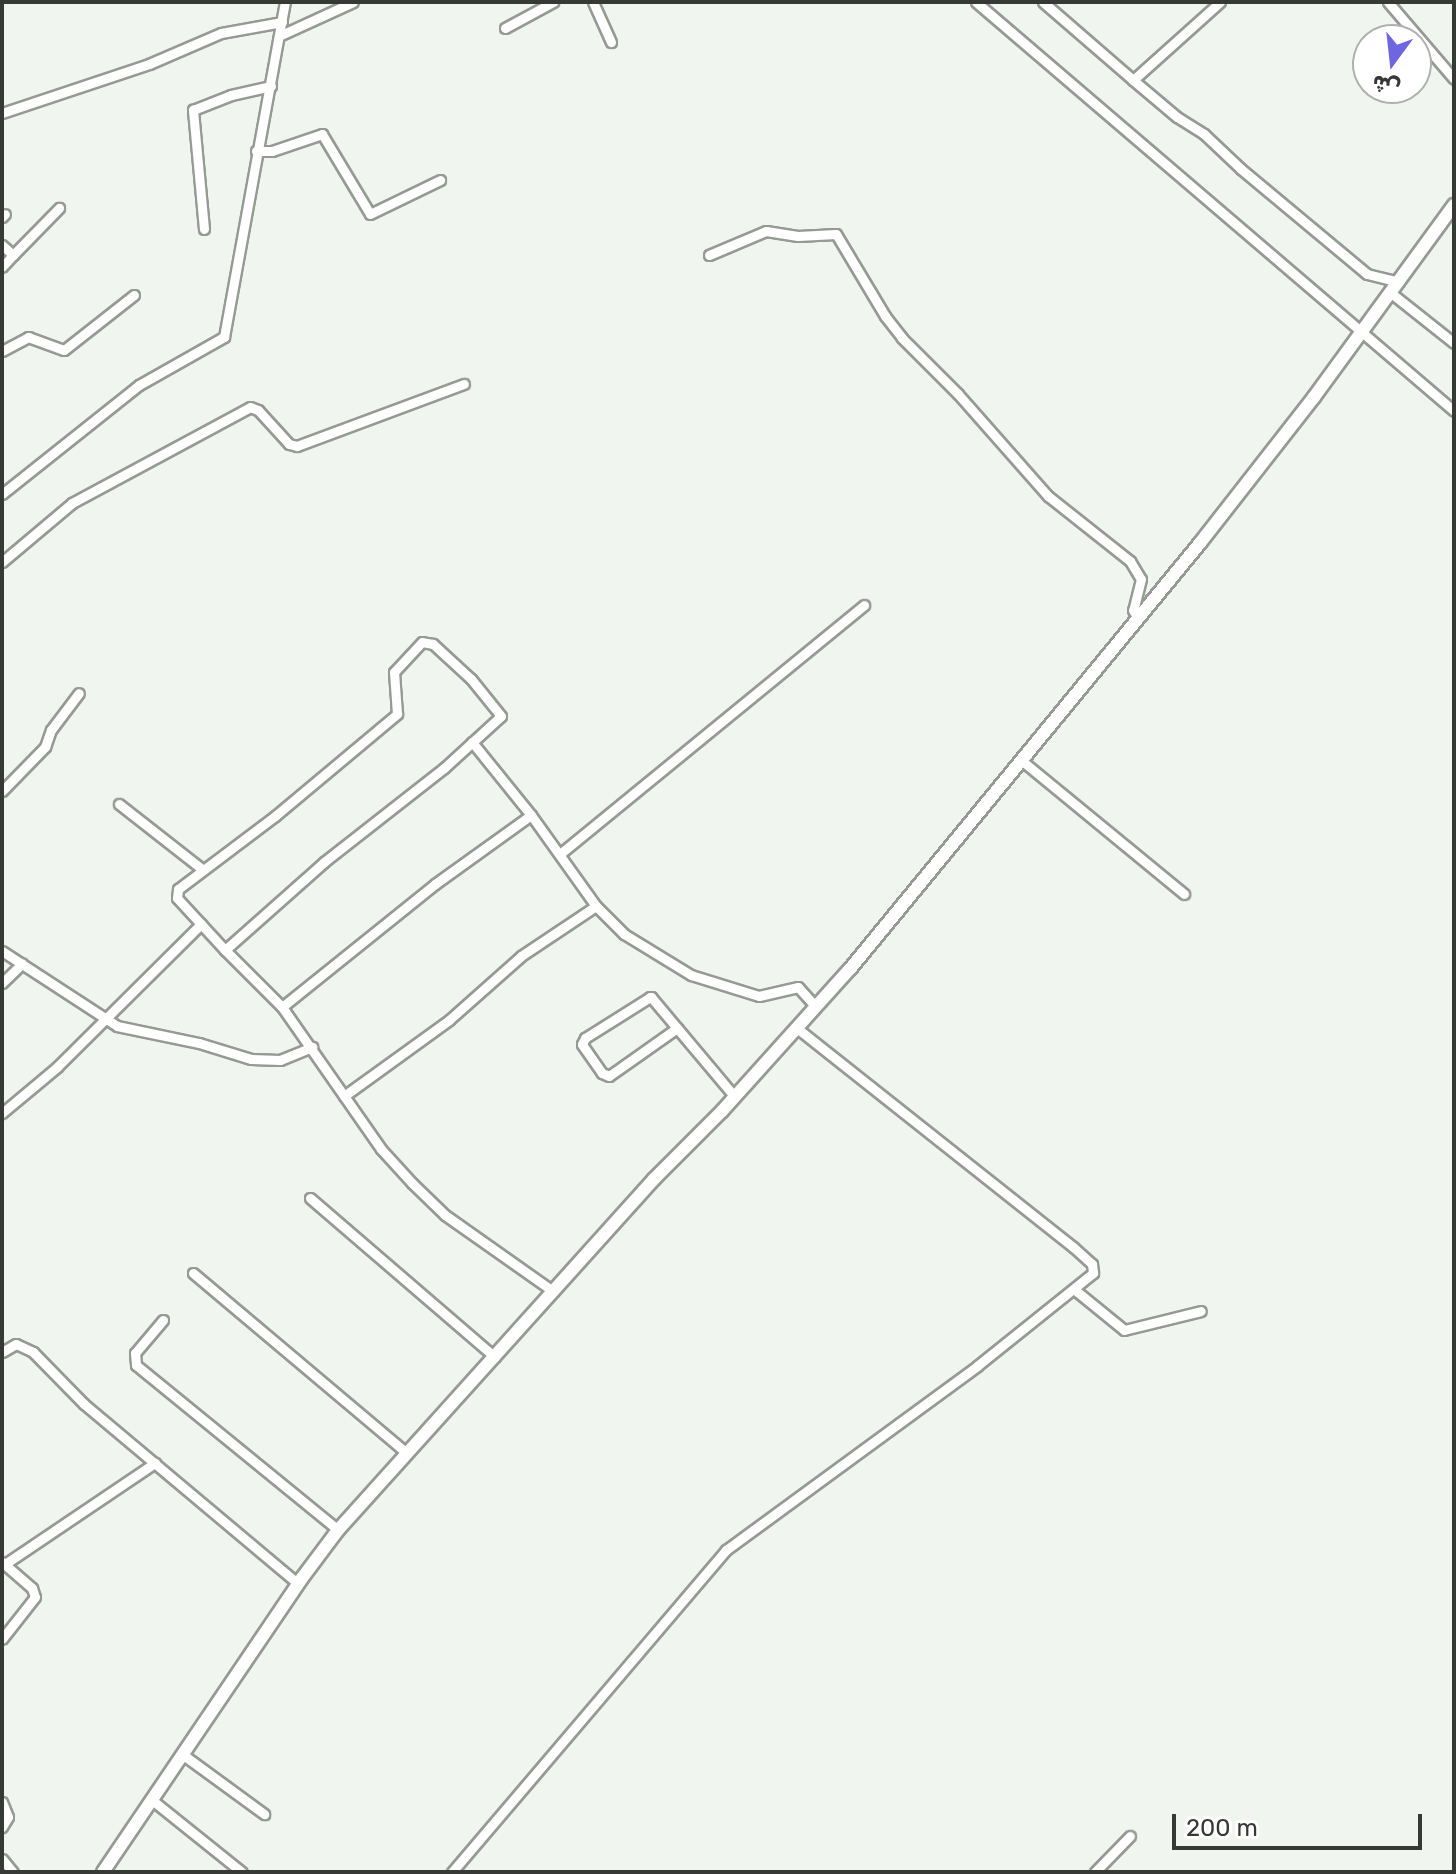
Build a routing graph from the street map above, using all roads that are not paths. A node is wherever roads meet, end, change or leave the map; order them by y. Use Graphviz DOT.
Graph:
graph roads {
  1 [pos="285,2"];
  2 [pos="353,2"];
  3 [pos="553,2"];
  4 [pos="593,2"];
  5 [pos="976,2"];
  6 [pos="1043,2"];
  7 [pos="1220,2"];
  8 [pos="1388,2"];
  9 [pos="282,22"];
  10 [pos="505,28"];
  11 [pos="281,35"];
  12 [pos="611,42"];
  13 [pos="1454,79"];
  14 [pos="1133,80"];
  15 [pos="271,86"];
  16 [pos="2,113"];
  17 [pos="256,151"];
  18 [pos="440,180"];
  19 [pos="1454,205"];
  20 [pos="59,208"];
  21 [pos="204,229"];
  22 [pos="2,245"];
  23 [pos="13,255"];
  24 [pos="709,255"];
  25 [pos="2,267"];
  26 [pos="1395,288"];
  27 [pos="134,295"];
  28 [pos="1361,334"];
  29 [pos="1454,343"];
  30 [pos="2,351"];
  31 [pos="464,384"];
  32 [pos="1454,411"];
  33 [pos="2,494"];
  34 [pos="2,562"];
  35 [pos="864,605"];
  36 [pos="1138,618"];
  37 [pos="79,693"];
  38 [pos="472,742"];
  39 [pos="1021,760"];
  40 [pos="2,791"];
  41 [pos="119,804"];
  42 [pos="531,815"];
  43 [pos="560,854"];
  44 [pos="202,869"];
  45 [pos="1184,894"];
  46 [pos="596,906"];
  47 [pos="201,924"];
  48 [pos="225,950"];
  49 [pos="2,951"];
  50 [pos="22,964"];
  51 [pos="2,983"];
  52 [pos="282,1007"];
  53 [pos="816,1007"];
  54 [pos="104,1019"];
  55 [pos="677,1028"];
  56 [pos="797,1028"];
  57 [pos="312,1047"];
  58 [pos="344,1096"];
  59 [pos="735,1097"];
  60 [pos="2,1113"];
  61 [pos="310,1198"];
  62 [pos="193,1273"];
  63 [pos="1075,1290"];
  64 [pos="554,1292"];
  65 [pos="1201,1311"];
  66 [pos="163,1320"];
  67 [pos="2,1352"];
  68 [pos="495,1357"];
  69 [pos="407,1453"];
  70 [pos="155,1463"];
  71 [pos="338,1530"];
  72 [pos="3,1563"];
  73 [pos="297,1583"];
  74 [pos="2,1639"];
  75 [pos="182,1754"];
  76 [pos="152,1800"];
  77 [pos="2,1802"];
  78 [pos="264,1814"];
  79 [pos="2,1827"];
  80 [pos="1130,1836"];
  81 [pos="2,1859"];
  82 [pos="13,1872"];
  83 [pos="103,1872"];
  84 [pos="242,1872"];
  85 [pos="452,1872"];
  86 [pos="1095,1872"];
  1 -- 9 [label="street"];
  2 -- 11 [label="street"];
  3 -- 10 [label="street"];
  4 -- 12 [label="street"];
  5 -- 28 [label="street"];
  6 -- 14 [label="street"];
  7 -- 14 [label="street"];
  8 -- 13 [label="street"];
  9 -- 11 [label="street"];
  9 -- 16 [label="street"];
  11 -- 15 [label="street"];
  14 -- 26 [label="street"];
  15 -- 17 [label="street"];
  15 -- 21 [label="street"];
  17 -- 18 [label="street"];
  17 -- 33 [label="street"];
  19 -- 26 [label="street"];
  20 -- 23 [label="street"];
  22 -- 23 [label="street"];
  23 -- 25 [label="street"];
  24 -- 36 [label="street"];
  26 -- 28 [label="street"];
  26 -- 29 [label="street"];
  27 -- 30 [label="street"];
  28 -- 32 [label="street"];
  28 -- 36 [label="street"];
  31 -- 34 [label="street"];
  35 -- 43 [label="street"];
  36 -- 39 [label="street"];
  37 -- 40 [label="street"];
  38 -- 42 [label="street"];
  38 -- 44 [label="street"];
  38 -- 48 [label="street"];
  39 -- 45 [label="street"];
  39 -- 53 [label="street"];
  41 -- 44 [label="street"];
  42 -- 43 [label="street"];
  42 -- 52 [label="street"];
  43 -- 46 [label="street"];
  44 -- 47 [label="street"];
  46 -- 53 [label="street"];
  46 -- 58 [label="street"];
  47 -- 48 [label="street"];
  47 -- 54 [label="street"];
  48 -- 52 [label="street"];
  49 -- 50 [label="street"];
  50 -- 51 [label="street"];
  50 -- 54 [label="street"];
  52 -- 57 [label="street"];
  53 -- 56 [label="street"];
  54 -- 57 [label="street"];
  54 -- 60 [label="street"];
  55 -- 55 [label="street"];
  55 -- 59 [label="street"];
  56 -- 59 [label="street"];
  56 -- 63 [label="street"];
  57 -- 58 [label="street"];
  58 -- 64 [label="street"];
  59 -- 64 [label="street"];
  61 -- 68 [label="street"];
  62 -- 69 [label="street"];
  63 -- 65 [label="street"];
  63 -- 85 [label="street"];
  64 -- 68 [label="street"];
  66 -- 71 [label="street"];
  67 -- 70 [label="street"];
  68 -- 69 [label="street"];
  69 -- 71 [label="street"];
  70 -- 72 [label="street"];
  70 -- 73 [label="street"];
  71 -- 73 [label="street"];
  72 -- 74 [label="street"];
  73 -- 75 [label="street"];
  75 -- 76 [label="street"];
  75 -- 78 [label="street"];
  76 -- 83 [label="street"];
  76 -- 84 [label="street"];
  77 -- 79 [label="street"];
  80 -- 86 [label="street"];
  81 -- 82 [label="street"];
}
